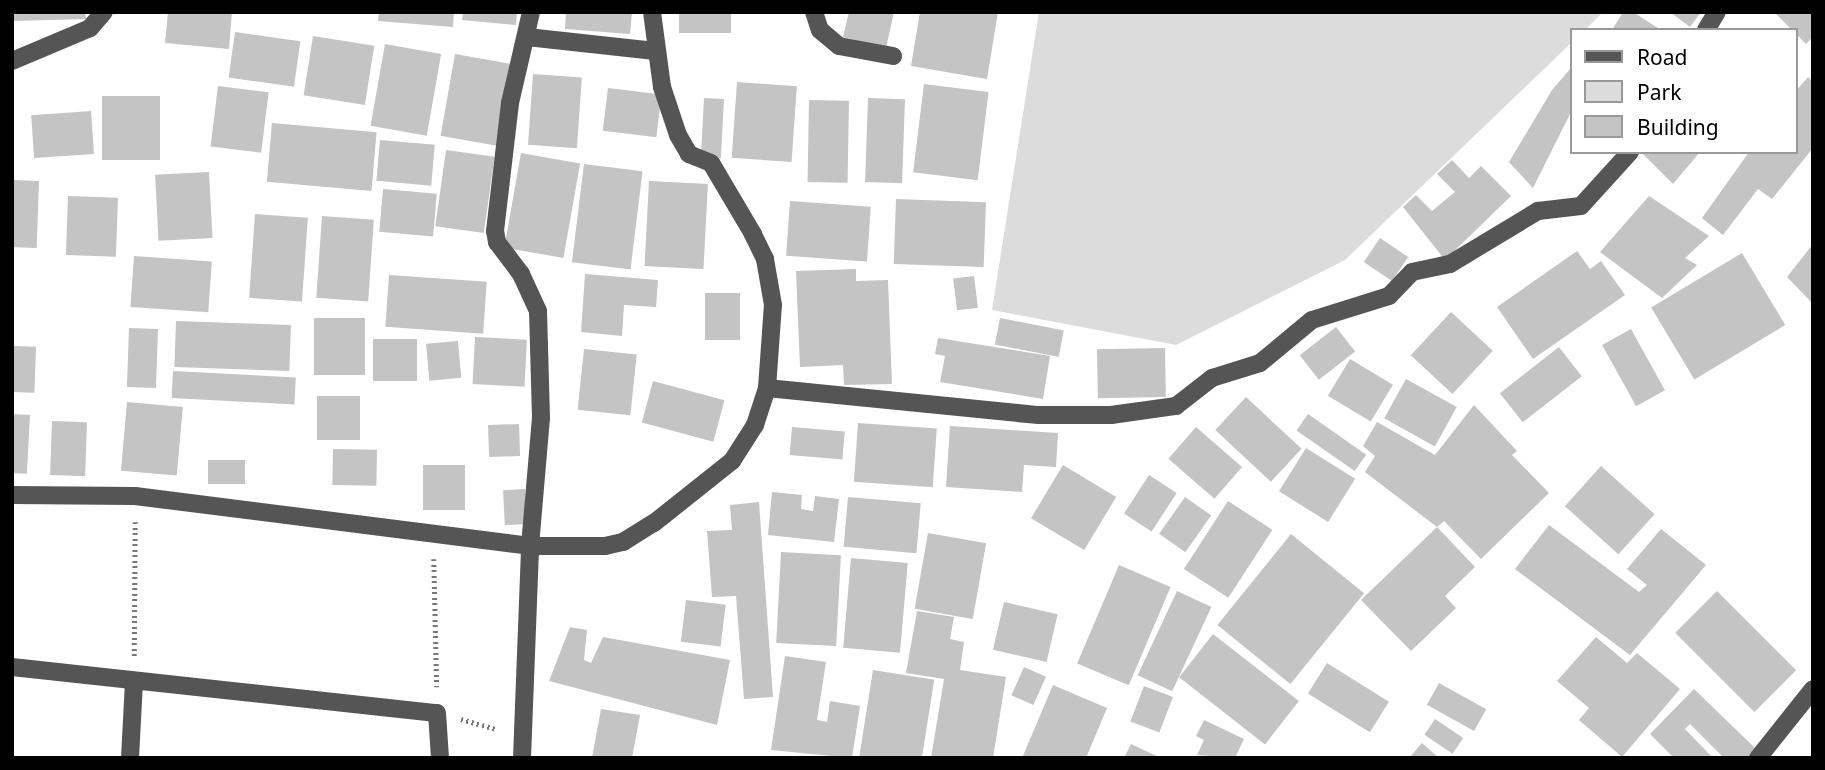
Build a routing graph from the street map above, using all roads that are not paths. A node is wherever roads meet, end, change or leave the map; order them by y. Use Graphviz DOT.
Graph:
graph roads {
  1 [pos="104,12"];
  2 [pos="531,12"];
  3 [pos="652,12"];
  4 [pos="814,12"];
  5 [pos="1717,12"];
  6 [pos="1707,28"];
  7 [pos="527,37"];
  8 [pos="655,51"];
  9 [pos="893,56"];
  10 [pos="12,61"];
  11 [pos="1628,154"];
  12 [pos="767,388"];
  13 [pos="12,495"];
  14 [pos="530,546"];
  15 [pos="12,667"];
  16 [pos="134,681"];
  17 [pos="1813,689"];
  18 [pos="130,758"];
  19 [pos="440,758"];
  20 [pos="522,758"];
  21 [pos="1758,758"];
  1 -- 10 [label="street"];
  2 -- 7 [label="street"];
  3 -- 8 [label="street"];
  4 -- 9 [label="street"];
  5 -- 6 [label="street"];
  7 -- 8 [label="street"];
  7 -- 14 [label="street"];
  8 -- 12 [label="street"];
  11 -- 12 [label="street"];
  12 -- 14 [label="street"];
  13 -- 14 [label="street"];
  14 -- 20 [label="street"];
  15 -- 16 [label="street"];
  16 -- 18 [label="street"];
  16 -- 19 [label="street"];
  17 -- 21 [label="street"];
}
